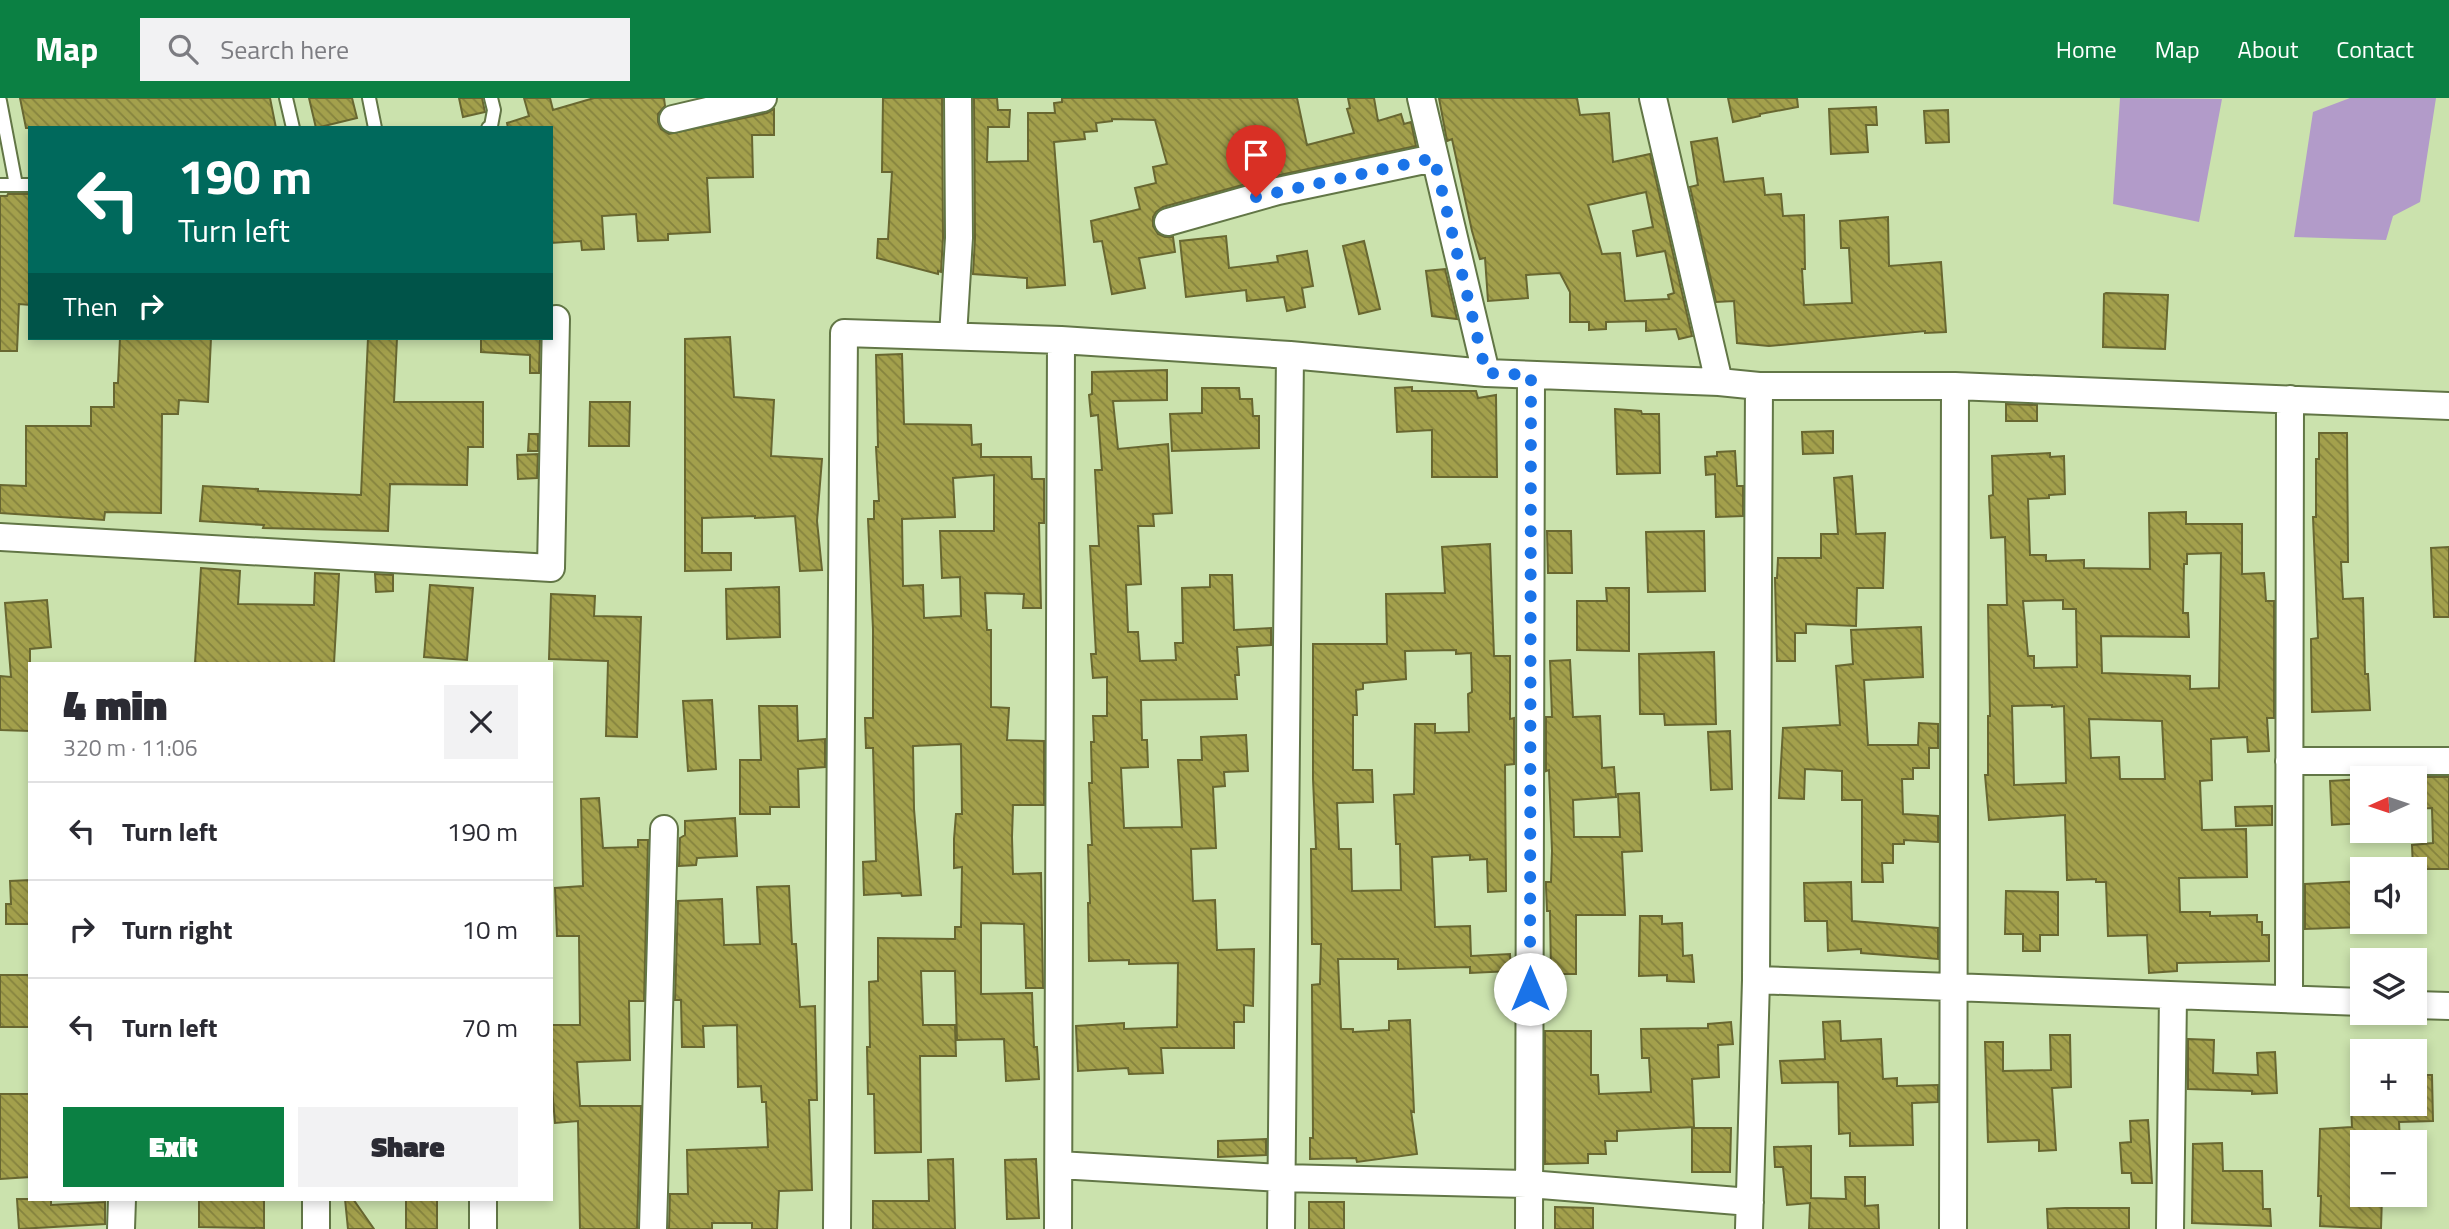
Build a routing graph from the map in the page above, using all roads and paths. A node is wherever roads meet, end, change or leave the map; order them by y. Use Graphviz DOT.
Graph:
graph roads {
  1 [pos="286,98"];
  2 [pos="369,98"];
  3 [pos="491,98"];
  4 [pos="761,98"];
  5 [pos="958,98"];
  6 [pos="1421,98"];
  7 [pos="1653,98"];
  8 [pos="0,102"];
  9 [pos="673,119"];
  10 [pos="293,126"];
  11 [pos="375,126"];
  12 [pos="491,126"];
  13 [pos="1434,158"];
  14 [pos="23,185"];
  15 [pos="0,186"];
  16 [pos="1168,222"];
  17 [pos="556,319"];
  18 [pos="953,336"];
  19 [pos="1061,340"];
  20 [pos="1290,355"];
  21 [pos="1486,373"];
  22 [pos="1531,375"];
  23 [pos="1719,382"];
  24 [pos="1759,386"];
  25 [pos="1955,386"];
  26 [pos="2290,399"];
  27 [pos="2449,406"];
  28 [pos="0,537"];
  29 [pos="2289,761"];
  30 [pos="2449,761"];
  31 [pos="664,829"];
  32 [pos="1756,980"];
  33 [pos="1953,988"];
  34 [pos="2173,996"];
  35 [pos="2289,999"];
  36 [pos="2350,1002"];
  37 [pos="2427,1005"];
  38 [pos="2449,1006"];
  39 [pos="1059,1165"];
  40 [pos="1282,1178"];
  41 [pos="1529,1184"];
  42 [pos="122,1201"];
  43 [pos="316,1201"];
  44 [pos="483,1201"];
  45 [pos="1750,1202"];
  46 [pos="121,1229"];
  47 [pos="316,1229"];
  48 [pos="483,1229"];
  49 [pos="653,1229"];
  50 [pos="837,1229"];
  51 [pos="1058,1229"];
  52 [pos="1281,1229"];
  53 [pos="1529,1229"];
  54 [pos="1749,1229"];
  55 [pos="1953,1229"];
  56 [pos="2170,1229"];
  1 -- 10 [label="lane"];
  2 -- 11 [label="lane"];
  3 -- 12 [label="lane"];
  4 -- 9 [label="street"];
  5 -- 18 [label="street"];
  6 -- 13 [label="street"];
  7 -- 23 [label="street"];
  8 -- 14 [label="lane"];
  13 -- 16 [label="street"];
  13 -- 21 [label="street"];
  14 -- 15 [label="lane"];
  17 -- 28 [label="street"];
  18 -- 19 [label="street"];
  18 -- 50 [label="street"];
  19 -- 20 [label="street"];
  19 -- 39 [label="street"];
  20 -- 21 [label="street"];
  20 -- 40 [label="street"];
  21 -- 22 [label="street"];
  22 -- 23 [label="street"];
  22 -- 41 [label="street"];
  23 -- 24 [label="street"];
  24 -- 25 [label="street"];
  24 -- 32 [label="street"];
  25 -- 26 [label="street"];
  25 -- 33 [label="street"];
  26 -- 27 [label="street"];
  26 -- 29 [label="street"];
  29 -- 30 [label="street"];
  29 -- 35 [label="street"];
  31 -- 49 [label="street"];
  32 -- 33 [label="street"];
  32 -- 45 [label="street"];
  33 -- 34 [label="street"];
  33 -- 55 [label="street"];
  34 -- 35 [label="street"];
  34 -- 56 [label="street"];
  35 -- 36 [label="street"];
  37 -- 38 [label="street"];
  39 -- 40 [label="street"];
  39 -- 51 [label="street"];
  40 -- 41 [label="street"];
  40 -- 52 [label="street"];
  41 -- 45 [label="street"];
  41 -- 53 [label="street"];
  42 -- 46 [label="street"];
  43 -- 47 [label="street"];
  44 -- 48 [label="street"];
  45 -- 54 [label="street"];
}
